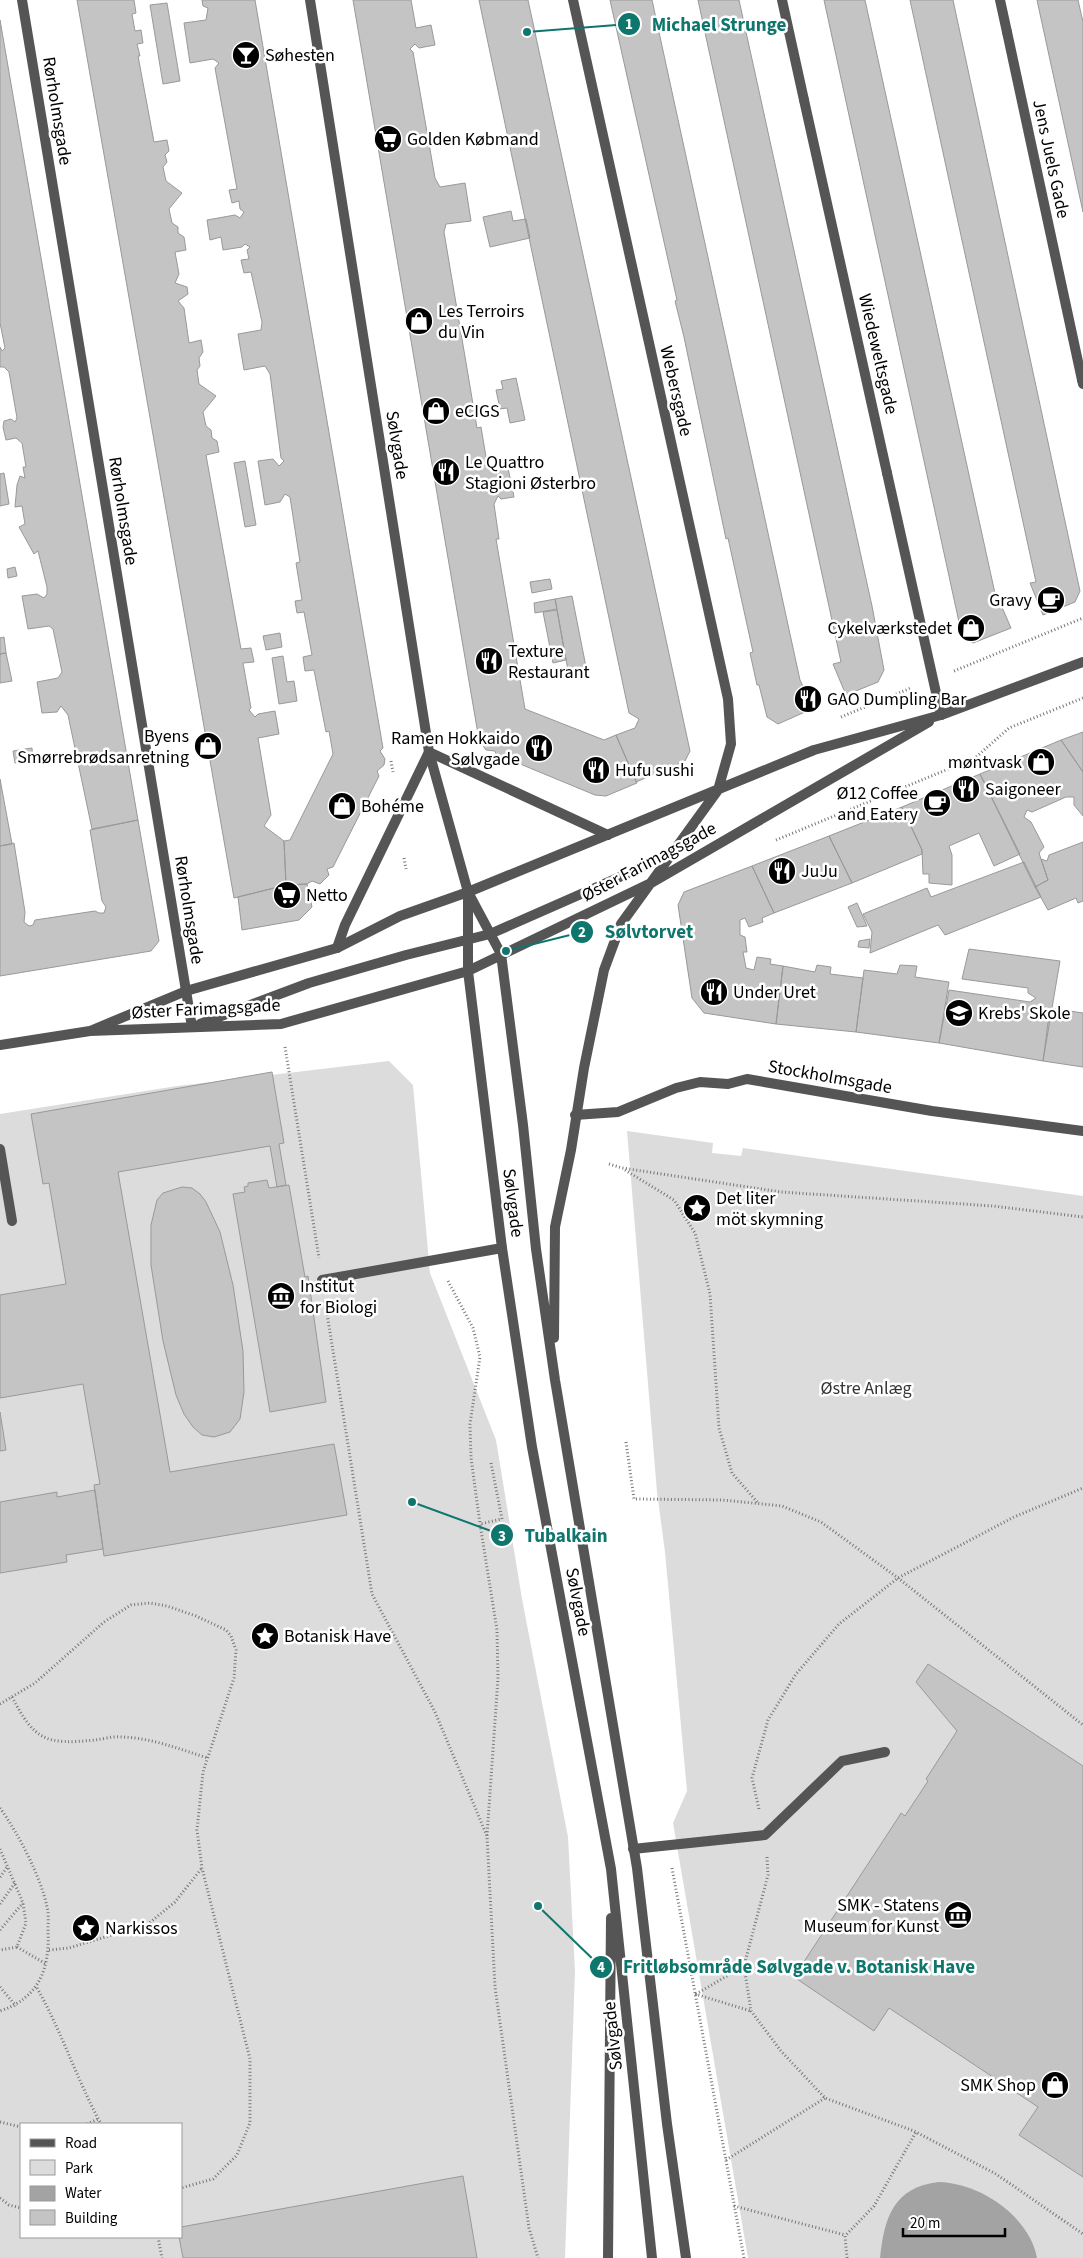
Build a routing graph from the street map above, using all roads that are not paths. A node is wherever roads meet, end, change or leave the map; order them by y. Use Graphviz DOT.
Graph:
graph roads {
  1 [pos="22,0"];
  2 [pos="310,0"];
  3 [pos="573,0"];
  4 [pos="782,0"];
  5 [pos="1000,0"];
  6 [pos="1083,382"];
  7 [pos="1083,662"];
  8 [pos="941,715"];
  9 [pos="429,752"];
  10 [pos="718,790"];
  11 [pos="608,834"];
  12 [pos="673,854"];
  13 [pos="653,882"];
  14 [pos="468,892"];
  15 [pos="490,934"];
  16 [pos="468,941"];
  17 [pos="338,948"];
  18 [pos="501,954"];
  19 [pos="468,971"];
  20 [pos="186,991"];
  21 [pos="192,1027"];
  22 [pos="90,1031"];
  23 [pos="0,1046"];
  24 [pos="575,1115"];
  25 [pos="1083,1131"];
  26 [pos="0,1149"];
  27 [pos="12,1221"];
  28 [pos="502,1248"];
  29 [pos="322,1280"];
  30 [pos="555,1380"];
  31 [pos="885,1752"];
  32 [pos="633,1849"];
  33 [pos="611,1869"];
  34 [pos="608,2258"];
  35 [pos="652,2258"];
  36 [pos="686,2258"];
  1 -- 20 [label="street, Rørholmsgade"];
  2 -- 9 [label="street, Sølvgade"];
  3 -- 10 [label="street, Webersgade"];
  4 -- 8 [label="street, Wiedeweltsgade"];
  5 -- 6 [label="street, Jens Juels Gade"];
  7 -- 8 [label="street, Øster Farimagsgade"];
  8 -- 10 [label="street, Øster Farimagsgade"];
  8 -- 13 [label="street, Øster Farimagsgade"];
  9 -- 11 [label="street"];
  9 -- 14 [label="street, Sølvgade"];
  9 -- 17 [label="street"];
  10 -- 11 [label="street, Øster Farimagsgade"];
  10 -- 12 [label="street, Sølvgade"];
  11 -- 14 [label="street, Øster Farimagsgade"];
  12 -- 13 [label="street, Sølvgade"];
  12 -- 15 [label="street"];
  13 -- 18 [label="street, Øster Farimagsgade"];
  13 -- 24 [label="street, Sølvgade"];
  14 -- 15 [label="street, Sølvgade"];
  14 -- 16 [label="street, Sølvgade"];
  14 -- 17 [label="street, Øster Farimagsgade"];
  15 -- 16 [label="street"];
  15 -- 18 [label="street, Sølvgade"];
  16 -- 19 [label="street, Sølvgade"];
  16 -- 21 [label="street"];
  17 -- 20 [label="street, Øster Farimagsgade"];
  18 -- 19 [label="street, Øster Farimagsgade"];
  18 -- 30 [label="street, Sølvgade"];
  19 -- 21 [label="street, Øster Farimagsgade"];
  19 -- 28 [label="street, Sølvgade"];
  20 -- 21 [label="street, Rørholmsgade"];
  20 -- 22 [label="street, Øster Farimagsgade"];
  21 -- 22 [label="street, Øster Farimagsgade"];
  22 -- 23 [label="street, Øster Farimagsgade"];
  24 -- 25 [label="street, Stockholmsgade"];
  24 -- 30 [label="street, Sølvgade"];
  26 -- 27 [label="street"];
  28 -- 29 [label="street"];
  28 -- 33 [label="street, Sølvgade"];
  30 -- 32 [label="street, Sølvgade"];
  31 -- 32 [label="street"];
  32 -- 36 [label="street, Sølvgade"];
  33 -- 34 [label="street"];
  33 -- 35 [label="street, Sølvgade"];
}
